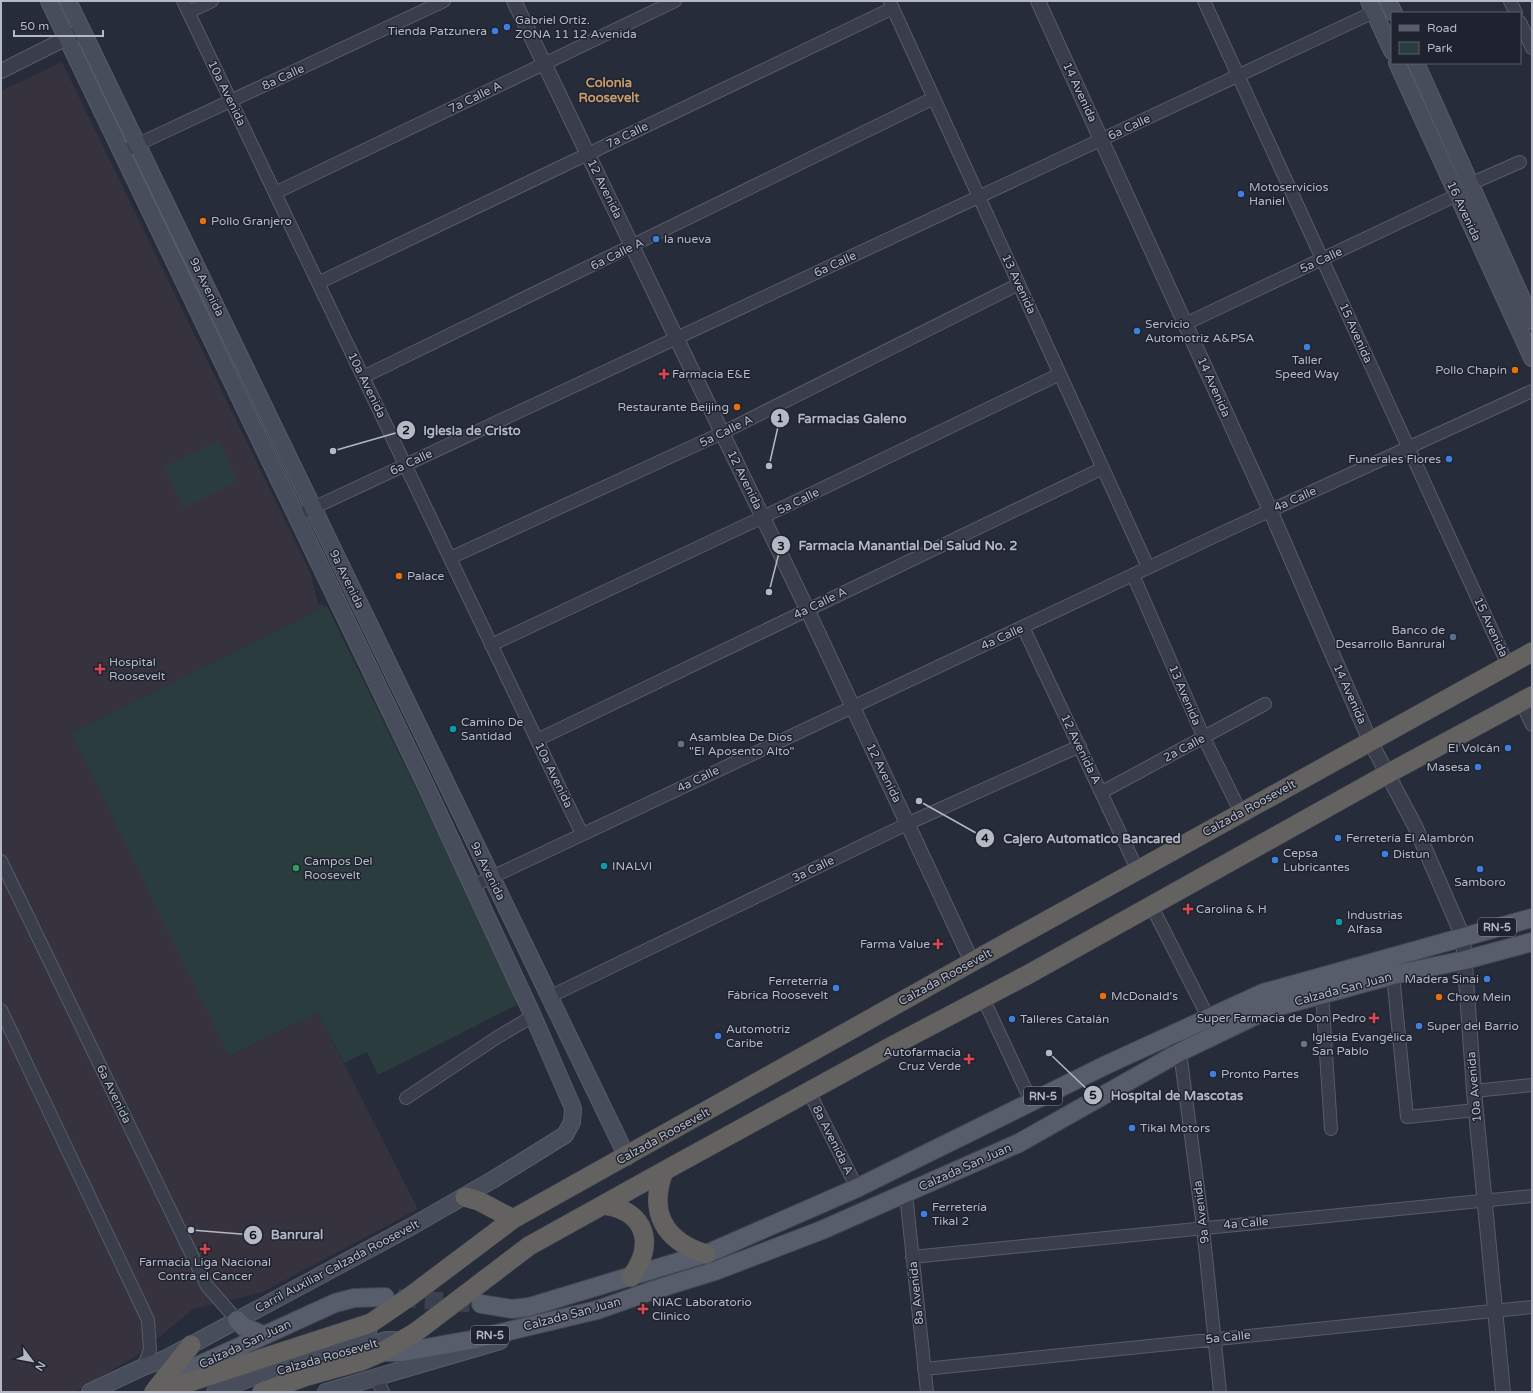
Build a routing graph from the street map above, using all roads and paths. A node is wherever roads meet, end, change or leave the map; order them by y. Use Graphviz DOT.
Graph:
graph roads {
  1 [pos="49,1"];
  2 [pos="68,1"];
  3 [pos="183,1"];
  4 [pos="212,1"];
  5 [pos="444,1"];
  6 [pos="514,1"];
  7 [pos="675,1"];
  8 [pos="1038,1"];
  9 [pos="1204,1"];
  10 [pos="1388,1"];
  11 [pos="1510,1"];
  12 [pos="891,5"];
  13 [pos="1372,7"];
  14 [pos="189,12"];
  15 [pos="1394,12"];
  16 [pos="1516,12"];
  17 [pos="1521,24"];
  18 [pos="82,30"];
  19 [pos="67,38"];
  20 [pos="1532,48"];
  21 [pos="1391,50"];
  22 [pos="544,64"];
  23 [pos="1397,64"];
  24 [pos="1416,64"];
  25 [pos="1,71"];
  26 [pos="1238,76"];
  27 [pos="934,98"];
  28 [pos="231,101"];
  29 [pos="1102,139"];
  30 [pos="138,145"];
  31 [pos="122,152"];
  32 [pos="588,154"];
  33 [pos="1520,162"];
  34 [pos="1470,184"];
  35 [pos="275,193"];
  36 [pos="1457,195"];
  37 [pos="979,197"];
  38 [pos="632,246"];
  39 [pos="1323,260"];
  40 [pos="318,283"];
  41 [pos="1019,284"];
  42 [pos="1532,321"];
  43 [pos="1185,324"];
  44 [pos="676,338"];
  45 [pos="1532,358"];
  46 [pos="1060,374"];
  47 [pos="364,377"];
  48 [pos="1532,391"];
  49 [pos="722,433"];
  50 [pos="1408,448"];
  51 [pos="405,465"];
  52 [pos="1103,468"];
  53 [pos="313,507"];
  54 [pos="1270,510"];
  55 [pos="296,516"];
  56 [pos="763,518"];
  57 [pos="450,558"];
  58 [pos="1148,567"];
  59 [pos="1133,575"];
  60 [pos="807,609"];
  61 [pos="1023,627"];
  62 [pos="491,644"];
  63 [pos="1532,652"];
  64 [pos="1508,665"];
  65 [pos="1527,699"];
  66 [pos="1265,704"];
  67 [pos="852,706"];
  68 [pos="1532,725"];
  69 [pos="1204,738"];
  70 [pos="537,740"];
  71 [pos="1370,741"];
  72 [pos="1080,746"];
  73 [pos="1389,773"];
  74 [pos="1102,792"];
  75 [pos="1241,813"];
  76 [pos="909,823"];
  77 [pos="582,834"];
  78 [pos="1,861"];
  79 [pos="1138,871"];
  80 [pos="491,877"];
  81 [pos="473,886"];
  82 [pos="1151,905"];
  83 [pos="1532,918"];
  84 [pos="1463,937"];
  85 [pos="1532,942"];
  86 [pos="1465,960"];
  87 [pos="972,962"];
  88 [pos="1393,975"];
  89 [pos="1322,994"];
  90 [pos="549,997"];
  91 [pos="983,998"];
  92 [pos="1,1010"];
  93 [pos="534,1016"];
  94 [pos="1208,1017"];
  95 [pos="1169,1035"];
  96 [pos="1180,1052"];
  97 [pos="1532,1085"];
  98 [pos="1474,1091"];
  99 [pos="809,1092"];
  100 [pos="406,1098"];
  101 [pos="1031,1102"];
  102 [pos="1476,1110"];
  103 [pos="572,1122"];
  104 [pos="1331,1129"];
  105 [pos="627,1157"];
  106 [pos="664,1171"];
  107 [pos="857,1188"];
  108 [pos="906,1194"];
  109 [pos="464,1196"];
  110 [pos="1532,1196"];
  111 [pos="1485,1200"];
  112 [pos="604,1205"];
  113 [pos="513,1219"];
  114 [pos="1203,1227"];
  115 [pos="706,1254"];
  116 [pos="912,1257"];
  117 [pos="631,1278"];
  118 [pos="385,1297"];
  119 [pos="481,1304"];
  120 [pos="1532,1307"];
  121 [pos="597,1310"];
  122 [pos="1495,1311"];
  123 [pos="237,1320"];
  124 [pos="371,1323"];
  125 [pos="263,1335"];
  126 [pos="1215,1339"];
  127 [pos="401,1340"];
  128 [pos="191,1345"];
  129 [pos="382,1352"];
  130 [pos="143,1367"];
  131 [pos="924,1369"];
  132 [pos="261,1384"];
  133 [pos="379,1385"];
  134 [pos="90,1392"];
  135 [pos="155,1392"];
  136 [pos="159,1392"];
  137 [pos="215,1392"];
  138 [pos="326,1392"];
  139 [pos="927,1392"];
  140 [pos="1220,1392"];
  141 [pos="1503,1392"];
  1 -- 19 [label="main road, 9a Avenida"];
  2 -- 18 [label="main road, 9a Avenida"];
  3 -- 14 [label="street, 10a Avenida"];
  4 -- 14 [label="street"];
  5 -- 28 [label="street, 8a Calle"];
  6 -- 22 [label="street, 12 Avenida"];
  7 -- 22 [label="street, 7a Calle A"];
  8 -- 29 [label="street, 14 Avenida"];
  9 -- 26 [label="street, 15 Avenida"];
  10 -- 15 [label="main road"];
  11 -- 16 [label="street"];
  12 -- 27 [label="street, 13 Avenida"];
  12 -- 32 [label="street, 7a Calle"];
  13 -- 21 [label="main road"];
  13 -- 26 [label="street, 6a Calle"];
  14 -- 28 [label="street, 10a Avenida"];
  17 -- 20 [label="street"];
  18 -- 19 [label="street"];
  18 -- 30 [label="main road, 9a Avenida"];
  19 -- 25 [label="street"];
  19 -- 31 [label="main road, 9a Avenida"];
  22 -- 32 [label="street, 12 Avenida"];
  22 -- 35 [label="street, 7a Calle A"];
  23 -- 36 [label="main road, 16 Avenida"];
  24 -- 34 [label="main road, 16 Avenida"];
  26 -- 29 [label="street, 6a Calle"];
  26 -- 39 [label="street, 15 Avenida"];
  27 -- 37 [label="street, 13 Avenida"];
  27 -- 38 [label="street, 6a Calle A"];
  28 -- 30 [label="street, 8a Calle"];
  28 -- 35 [label="street, 10a Avenida"];
  29 -- 37 [label="street, 6a Calle"];
  29 -- 43 [label="street, 14 Avenida"];
  30 -- 31 [label="street, 8a Calle"];
  30 -- 53 [label="main road, 9a Avenida"];
  31 -- 55 [label="main road, 9a Avenida"];
  32 -- 38 [label="street, 12 Avenida"];
  32 -- 40 [label="street, 7a Calle"];
  33 -- 34 [label="street"];
  34 -- 42 [label="main road, 16 Avenida"];
  35 -- 40 [label="street, 10a Avenida"];
  36 -- 39 [label="street, 5a Calle"];
  36 -- 45 [label="main road, 16 Avenida"];
  37 -- 41 [label="street, 13 Avenida"];
  37 -- 44 [label="street, 6a Calle"];
  38 -- 44 [label="street, 12 Avenida"];
  38 -- 47 [label="street, 6a Calle A"];
  39 -- 43 [label="street, 5a Calle"];
  39 -- 50 [label="street, 15 Avenida"];
  40 -- 47 [label="street, 10a Avenida"];
  41 -- 46 [label="street, 13 Avenida"];
  41 -- 49 [label="street, 5a Calle A"];
  43 -- 54 [label="street, 14 Avenida"];
  44 -- 49 [label="street, 12 Avenida"];
  44 -- 51 [label="street, 6a Calle"];
  46 -- 52 [label="street, 13 Avenida"];
  46 -- 56 [label="street, 5a Calle"];
  47 -- 51 [label="street, 10a Avenida"];
  48 -- 50 [label="street, 4a Calle"];
  49 -- 56 [label="street, 12 Avenida"];
  49 -- 57 [label="street, 5a Calle A"];
  50 -- 54 [label="street, 4a Calle"];
  50 -- 64 [label="street, 15 Avenida"];
  51 -- 53 [label="street, 6a Calle"];
  51 -- 57 [label="street, 10a Avenida"];
  52 -- 58 [label="street, 13 Avenida"];
  52 -- 60 [label="street, 4a Calle A"];
  53 -- 55 [label="street, 6a Calle"];
  53 -- 80 [label="main road, 9a Avenida"];
  54 -- 58 [label="street, 4a Calle"];
  54 -- 71 [label="street, 14 Avenida"];
  55 -- 81 [label="main road, 9a Avenida"];
  56 -- 60 [label="street, 12 Avenida"];
  56 -- 62 [label="street, 5a Calle"];
  57 -- 62 [label="street, 10a Avenida"];
  58 -- 59 [label="street, 4a Calle"];
  59 -- 61 [label="street, 4a Calle"];
  59 -- 69 [label="street, 13 Avenida"];
  60 -- 67 [label="street, 12 Avenida"];
  60 -- 70 [label="street, 4a Calle A"];
  61 -- 67 [label="street, 4a Calle"];
  61 -- 72 [label="street, 12 Avenida A"];
  62 -- 70 [label="street, 10a Avenida"];
  63 -- 64 [label="highway, Calzada Roosevelt"];
  64 -- 71 [label="highway, Calzada Roosevelt"];
  65 -- 68 [label="street"];
  65 -- 73 [label="highway, Calzada Roosevelt"];
  66 -- 69 [label="street, 2a Calle"];
  67 -- 76 [label="street, 12 Avenida"];
  67 -- 77 [label="street, 4a Calle"];
  69 -- 74 [label="street, 2a Calle"];
  69 -- 75 [label="street, 13 Avenida"];
  70 -- 77 [label="street, 10a Avenida"];
  71 -- 73 [label="street, 14 Avenida"];
  71 -- 75 [label="highway, Calzada Roosevelt"];
  72 -- 74 [label="street, 12 Avenida A"];
  72 -- 76 [label="street, 3a Calle"];
  73 -- 82 [label="highway, Calzada Roosevelt"];
  73 -- 84 [label="street, 10a Avenida"];
  74 -- 79 [label="street, 12 Avenida A"];
  75 -- 79 [label="highway, Calzada Roosevelt"];
  76 -- 87 [label="street, 12 Avenida"];
  76 -- 90 [label="street, 3a Calle"];
  77 -- 80 [label="street, 4a Calle"];
  78 -- 123 [label="street, 6a Avenida"];
  79 -- 87 [label="highway, Calzada Roosevelt"];
  80 -- 81 [label="street, 4a Calle"];
  80 -- 90 [label="main road, 9a Avenida"];
  81 -- 93 [label="main road, 9a Avenida"];
  82 -- 91 [label="highway, Calzada Roosevelt"];
  82 -- 94 [label="street"];
  83 -- 84 [label="main road, Calzada San Juan / RN-5"];
  84 -- 86 [label="street, 10a Avenida"];
  84 -- 94 [label="main road, Calzada San Juan / RN-5"];
  85 -- 86 [label="main road, Calzada San Juan / RN-5"];
  86 -- 88 [label="main road, Calzada San Juan / RN-5"];
  86 -- 98 [label="street, 10a Avenida"];
  87 -- 105 [label="highway, Calzada Roosevelt"];
  88 -- 89 [label="main road, Calzada San Juan / RN-5"];
  88 -- 102 [label="street"];
  89 -- 96 [label="main road, Calzada San Juan / RN-5"];
  89 -- 104 [label="street"];
  90 -- 105 [label="main road, 9a Avenida"];
  91 -- 99 [label="highway, Calzada Roosevelt"];
  91 -- 101 [label="street"];
  92 -- 130 [label="street"];
  93 -- 100 [label="street"];
  93 -- 103 [label="main road, 9a Avenida"];
  94 -- 95 [label="main road, Calzada San Juan / RN-5"];
  95 -- 96 [label="street, 9a Avenida"];
  95 -- 101 [label="main road, Calzada San Juan / RN-5"];
  96 -- 108 [label="main road, Calzada San Juan / RN-5"];
  96 -- 114 [label="street, 9a Avenida"];
  97 -- 98 [label="street"];
  98 -- 102 [label="street, 10a Avenida"];
  99 -- 106 [label="highway, Calzada Roosevelt"];
  99 -- 107 [label="street, 8a Avenida A"];
  101 -- 107 [label="main road, Calzada San Juan / RN-5"];
  102 -- 111 [label="street, 10a Avenida"];
  103 -- 109 [label="main road, Carril Auxiliar Calzada Roosevelt"];
  105 -- 113 [label="highway, Calzada Roosevelt"];
  106 -- 112 [label="highway, Calzada Roosevelt"];
  106 -- 115 [label="highway"];
  107 -- 115 [label="main road, Calzada San Juan / RN-5"];
  108 -- 116 [label="street, 8a Avenida"];
  108 -- 121 [label="main road, Calzada San Juan / RN-5"];
  109 -- 113 [label="highway"];
  109 -- 123 [label="main road, Carril Auxiliar Calzada Roosevelt"];
  110 -- 111 [label="street, 4a Calle"];
  111 -- 114 [label="street, 4a Calle"];
  111 -- 122 [label="street, 10a Avenida"];
  112 -- 117 [label="highway"];
  112 -- 127 [label="highway, Calzada Roosevelt"];
  113 -- 124 [label="highway, Calzada Roosevelt"];
  114 -- 116 [label="street, 4a Calle"];
  114 -- 126 [label="street, 9a Avenida"];
  115 -- 117 [label="main road, Calzada San Juan / RN-5"];
  116 -- 131 [label="street, 8a Avenida"];
  117 -- 119 [label="main road, Calzada San Juan / RN-5"];
  118 -- 125 [label="main road, Calzada San Juan"];
  120 -- 122 [label="street, 5a Calle"];
  121 -- 129 [label="main road, Calzada San Juan / RN-5"];
  121 -- 133 [label="main road"];
  122 -- 126 [label="street, 5a Calle"];
  122 -- 141 [label="street, 10a Avenida"];
  123 -- 125 [label="main road"];
  123 -- 128 [label="main road, Carril Auxiliar Calzada Roosevelt"];
  124 -- 132 [label="main road, Calzada Roosevelt"];
  124 -- 136 [label="highway, Calzada Roosevelt"];
  125 -- 135 [label="main road, Calzada San Juan"];
  126 -- 131 [label="street, 5a Calle"];
  126 -- 140 [label="street, 9a Avenida"];
  127 -- 129 [label="highway, Calzada Roosevelt"];
  127 -- 132 [label="main road, Calzada Roosevelt"];
  128 -- 130 [label="main road, Carril Auxiliar Calzada Roosevelt"];
  128 -- 135 [label="highway"];
  129 -- 132 [label="highway, Calzada Roosevelt"];
  130 -- 134 [label="main road, Carril Auxiliar Calzada Roosevelt"];
  131 -- 139 [label="street, 8a Avenida"];
  132 -- 137 [label="main road"];
  133 -- 138 [label="main road"];
}
